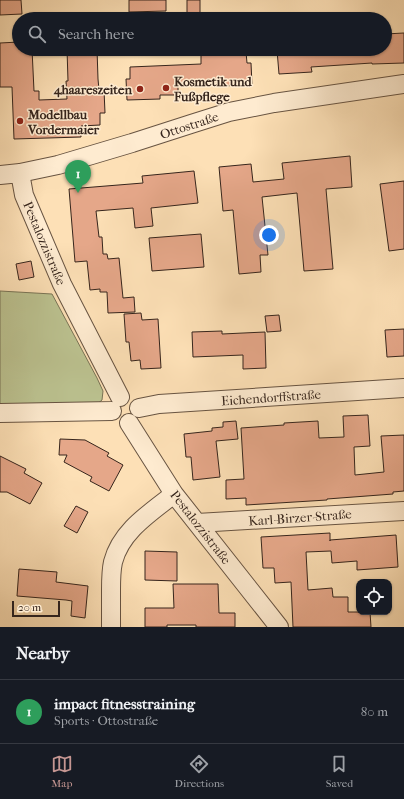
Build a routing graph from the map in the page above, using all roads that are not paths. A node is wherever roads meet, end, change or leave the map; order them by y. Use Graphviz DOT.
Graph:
graph roads {
  1 [pos="404,84"];
  2 [pos="20,173"];
  3 [pos="0,175"];
  4 [pos="404,388"];
  5 [pos="116,404"];
  6 [pos="0,413"];
  7 [pos="134,416"];
  8 [pos="174,494"];
  9 [pos="404,511"];
  10 [pos="197,523"];
  11 [pos="111,627"];
  12 [pos="279,627"];
  1 -- 2 [label="street, Ottostraße"];
  2 -- 3 [label="street, Ottostraße"];
  2 -- 5 [label="street, Pestalozzistraße"];
  4 -- 7 [label="street, Eichendorffstraße"];
  5 -- 6 [label="street"];
  5 -- 7 [label="street"];
  5 -- 7 [label="street"];
  7 -- 8 [label="street, Pestalozzistraße"];
  8 -- 10 [label="street, Pestalozzistraße"];
  8 -- 11 [label="street"];
  9 -- 10 [label="street, Karl-Birzer-Straße"];
  10 -- 12 [label="street, Pestalozzistraße"];
}
